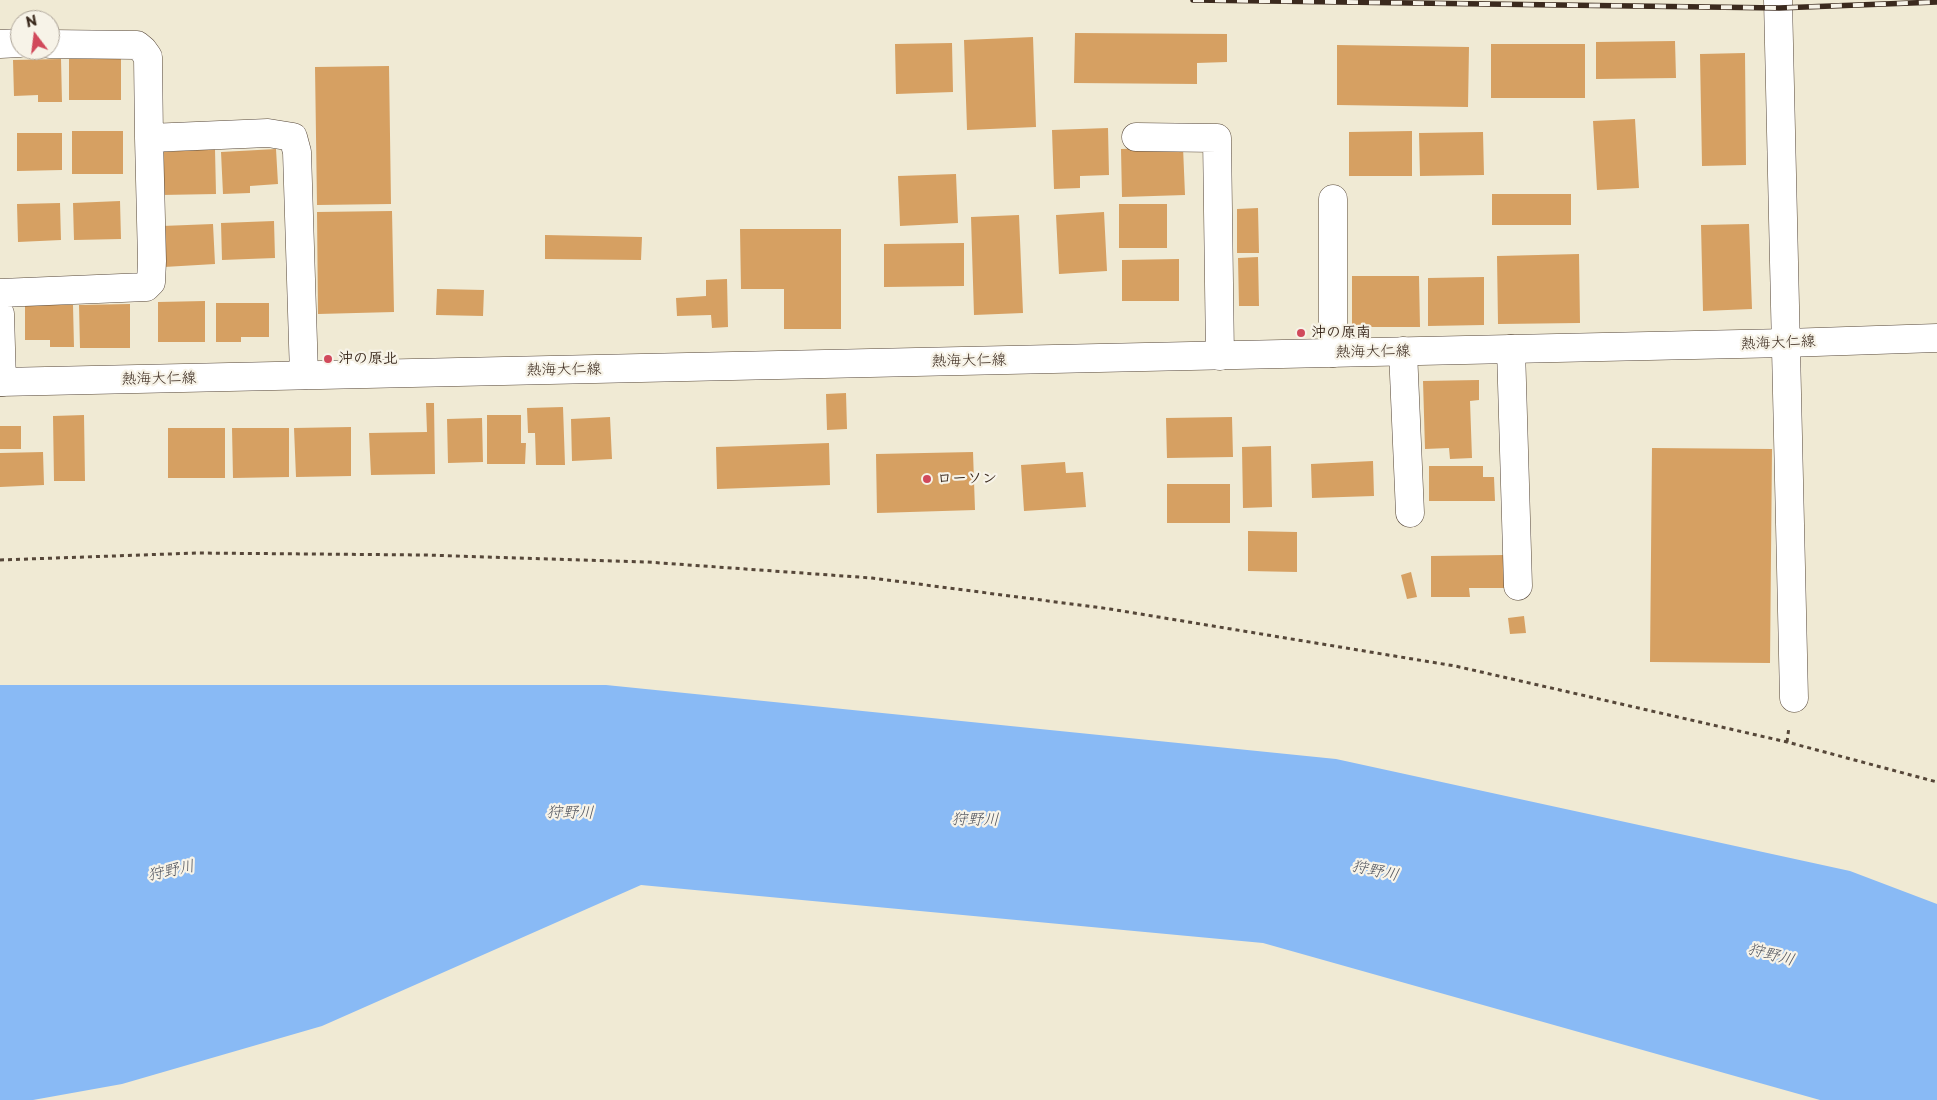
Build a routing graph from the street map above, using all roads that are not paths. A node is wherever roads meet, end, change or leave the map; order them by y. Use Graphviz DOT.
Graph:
graph roads {
  1 [pos="1778,0"];
  2 [pos="60,44"];
  3 [pos="1136,137"];
  4 [pos="149,138"];
  5 [pos="1332,199"];
  6 [pos="0,293"];
  7 [pos="0,314"];
  8 [pos="1937,338"];
  9 [pos="1786,344"];
  10 [pos="1511,349"];
  11 [pos="1403,351"];
  12 [pos="1333,353"];
  13 [pos="1220,356"];
  14 [pos="304,376"];
  15 [pos="1,382"];
  16 [pos="1410,512"];
  17 [pos="1518,586"];
  18 [pos="1794,698"];
  1 -- 9 [label="street"];
  2 -- 4 [label="street"];
  3 -- 13 [label="street"];
  4 -- 6 [label="street"];
  4 -- 14 [label="street"];
  5 -- 12 [label="street"];
  7 -- 15 [label="street"];
  8 -- 9 [label="street, 熱海大仁線"];
  9 -- 10 [label="street, 熱海大仁線"];
  9 -- 18 [label="street"];
  10 -- 11 [label="street, 熱海大仁線"];
  10 -- 17 [label="street"];
  11 -- 12 [label="street, 熱海大仁線"];
  11 -- 16 [label="street"];
  12 -- 13 [label="street, 熱海大仁線"];
  13 -- 14 [label="street, 熱海大仁線"];
  14 -- 15 [label="street, 熱海大仁線"];
}
